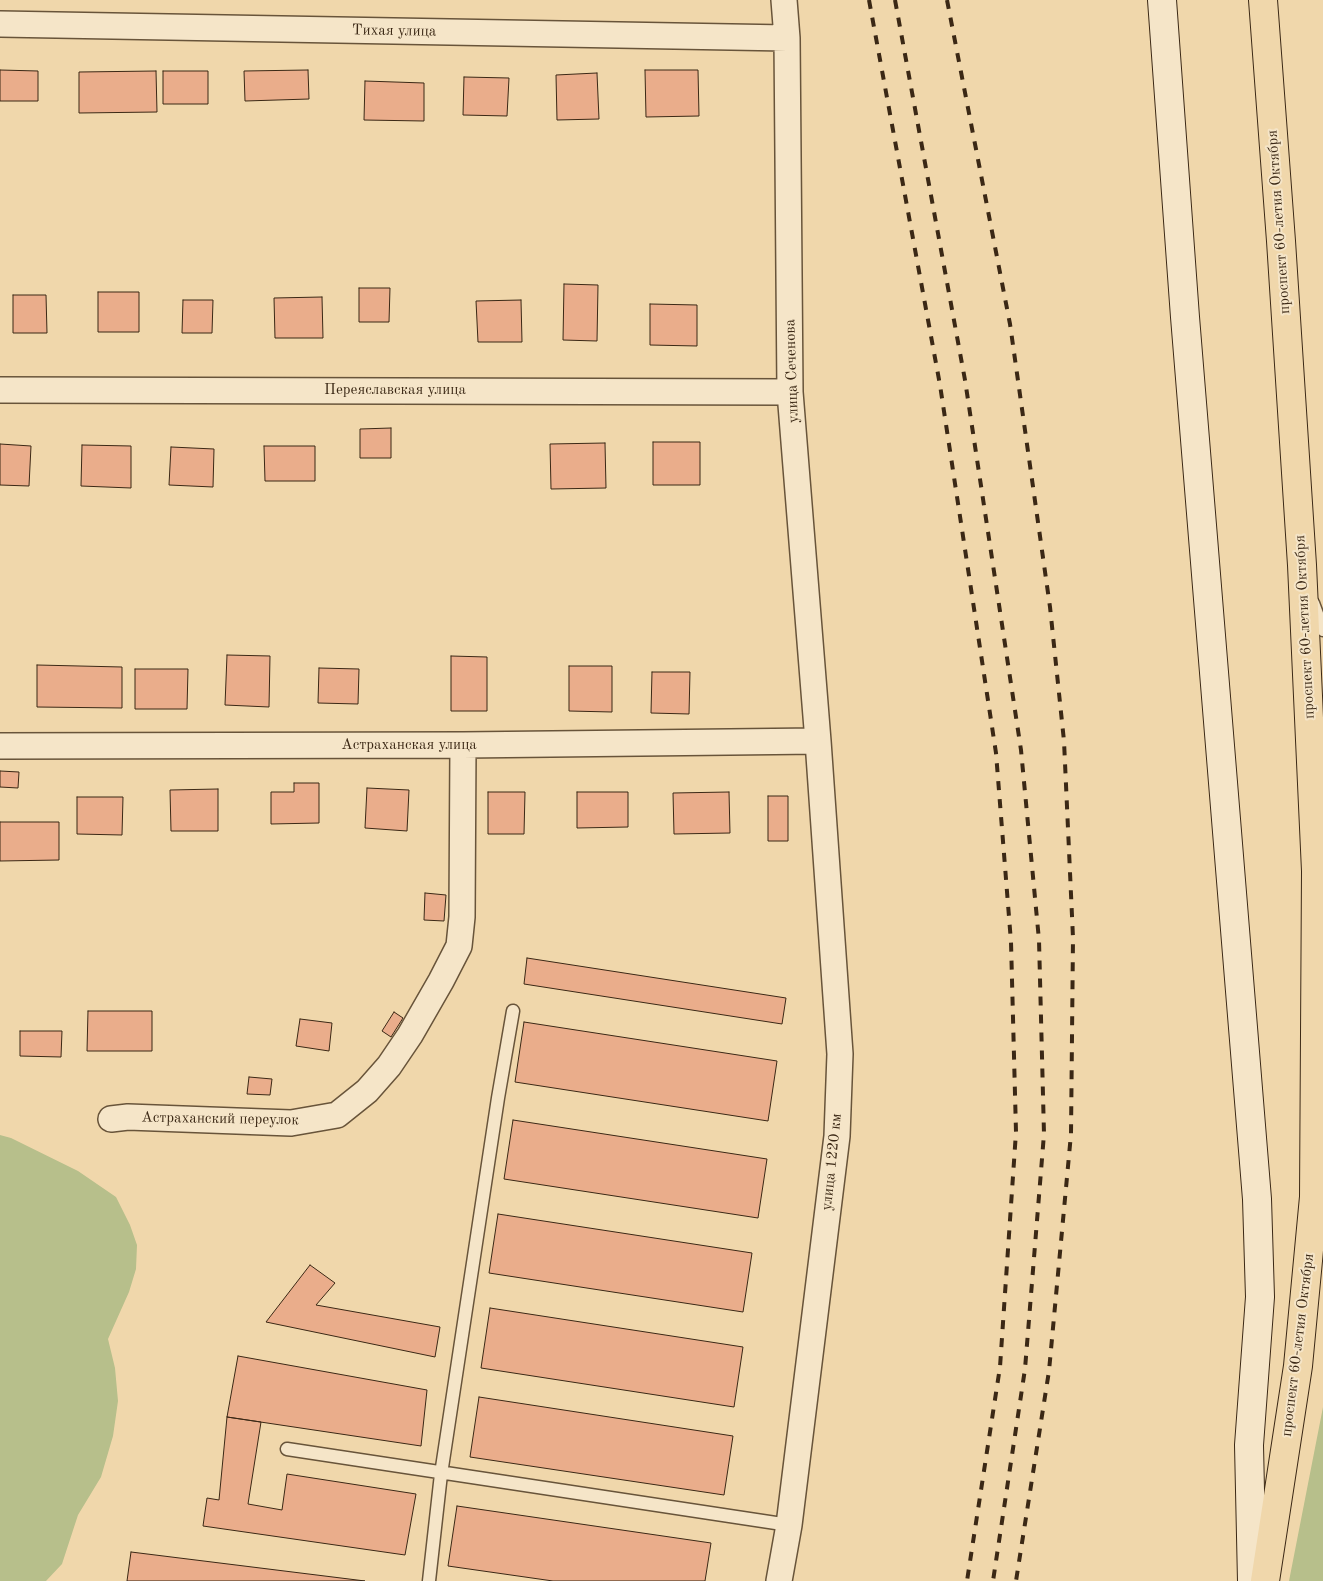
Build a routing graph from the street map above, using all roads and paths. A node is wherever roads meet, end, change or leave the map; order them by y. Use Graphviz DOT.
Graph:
graph roads {
  1 [pos="784,0"];
  2 [pos="1162,0"];
  3 [pos="1263,0"];
  4 [pos="0,24"];
  5 [pos="787,38"];
  6 [pos="0,390"];
  7 [pos="790,392"];
  8 [pos="1302,564"];
  9 [pos="1323,630"];
  10 [pos="818,741"];
  11 [pos="463,745"];
  12 [pos="0,746"];
  13 [pos="1323,755"];
  14 [pos="1313,791"];
  15 [pos="1316,871"];
  16 [pos="1323,921"];
  17 [pos="513,1011"];
  18 [pos="111,1119"];
  19 [pos="287,1449"];
  20 [pos="441,1474"];
  21 [pos="789,1525"];
  22 [pos="430,1581"];
  23 [pos="779,1581"];
  24 [pos="1252,1581"];
  25 [pos="1265,1581"];
  1 -- 5 [label="street, улица Сеченова"];
  2 -- 24 [label="main road"];
  3 -- 8 [label="highway, проспект 60-летия Октября"];
  4 -- 5 [label="street, Тихая улица"];
  5 -- 7 [label="street, улица Сеченова"];
  6 -- 7 [label="street, Переяславская улица"];
  7 -- 10 [label="street, улица Сеченова"];
  8 -- 9 [label="lane"];
  8 -- 14 [label="highway, проспект 60-летия Октября"];
  10 -- 11 [label="street, Астраханская улица"];
  10 -- 21 [label="street, улица 1220 км"];
  11 -- 12 [label="street, Астраханская улица"];
  11 -- 18 [label="street, Астраханский переулок"];
  13 -- 14 [label="lane"];
  14 -- 15 [label="highway, проспект 60-летия Октября"];
  15 -- 16 [label="highway"];
  15 -- 25 [label="highway, проспект 60-летия Октября"];
  17 -- 20 [label="lane"];
  19 -- 20 [label="lane"];
  20 -- 21 [label="lane"];
  20 -- 22 [label="lane"];
  21 -- 23 [label="street, улица 1220 км"];
}
